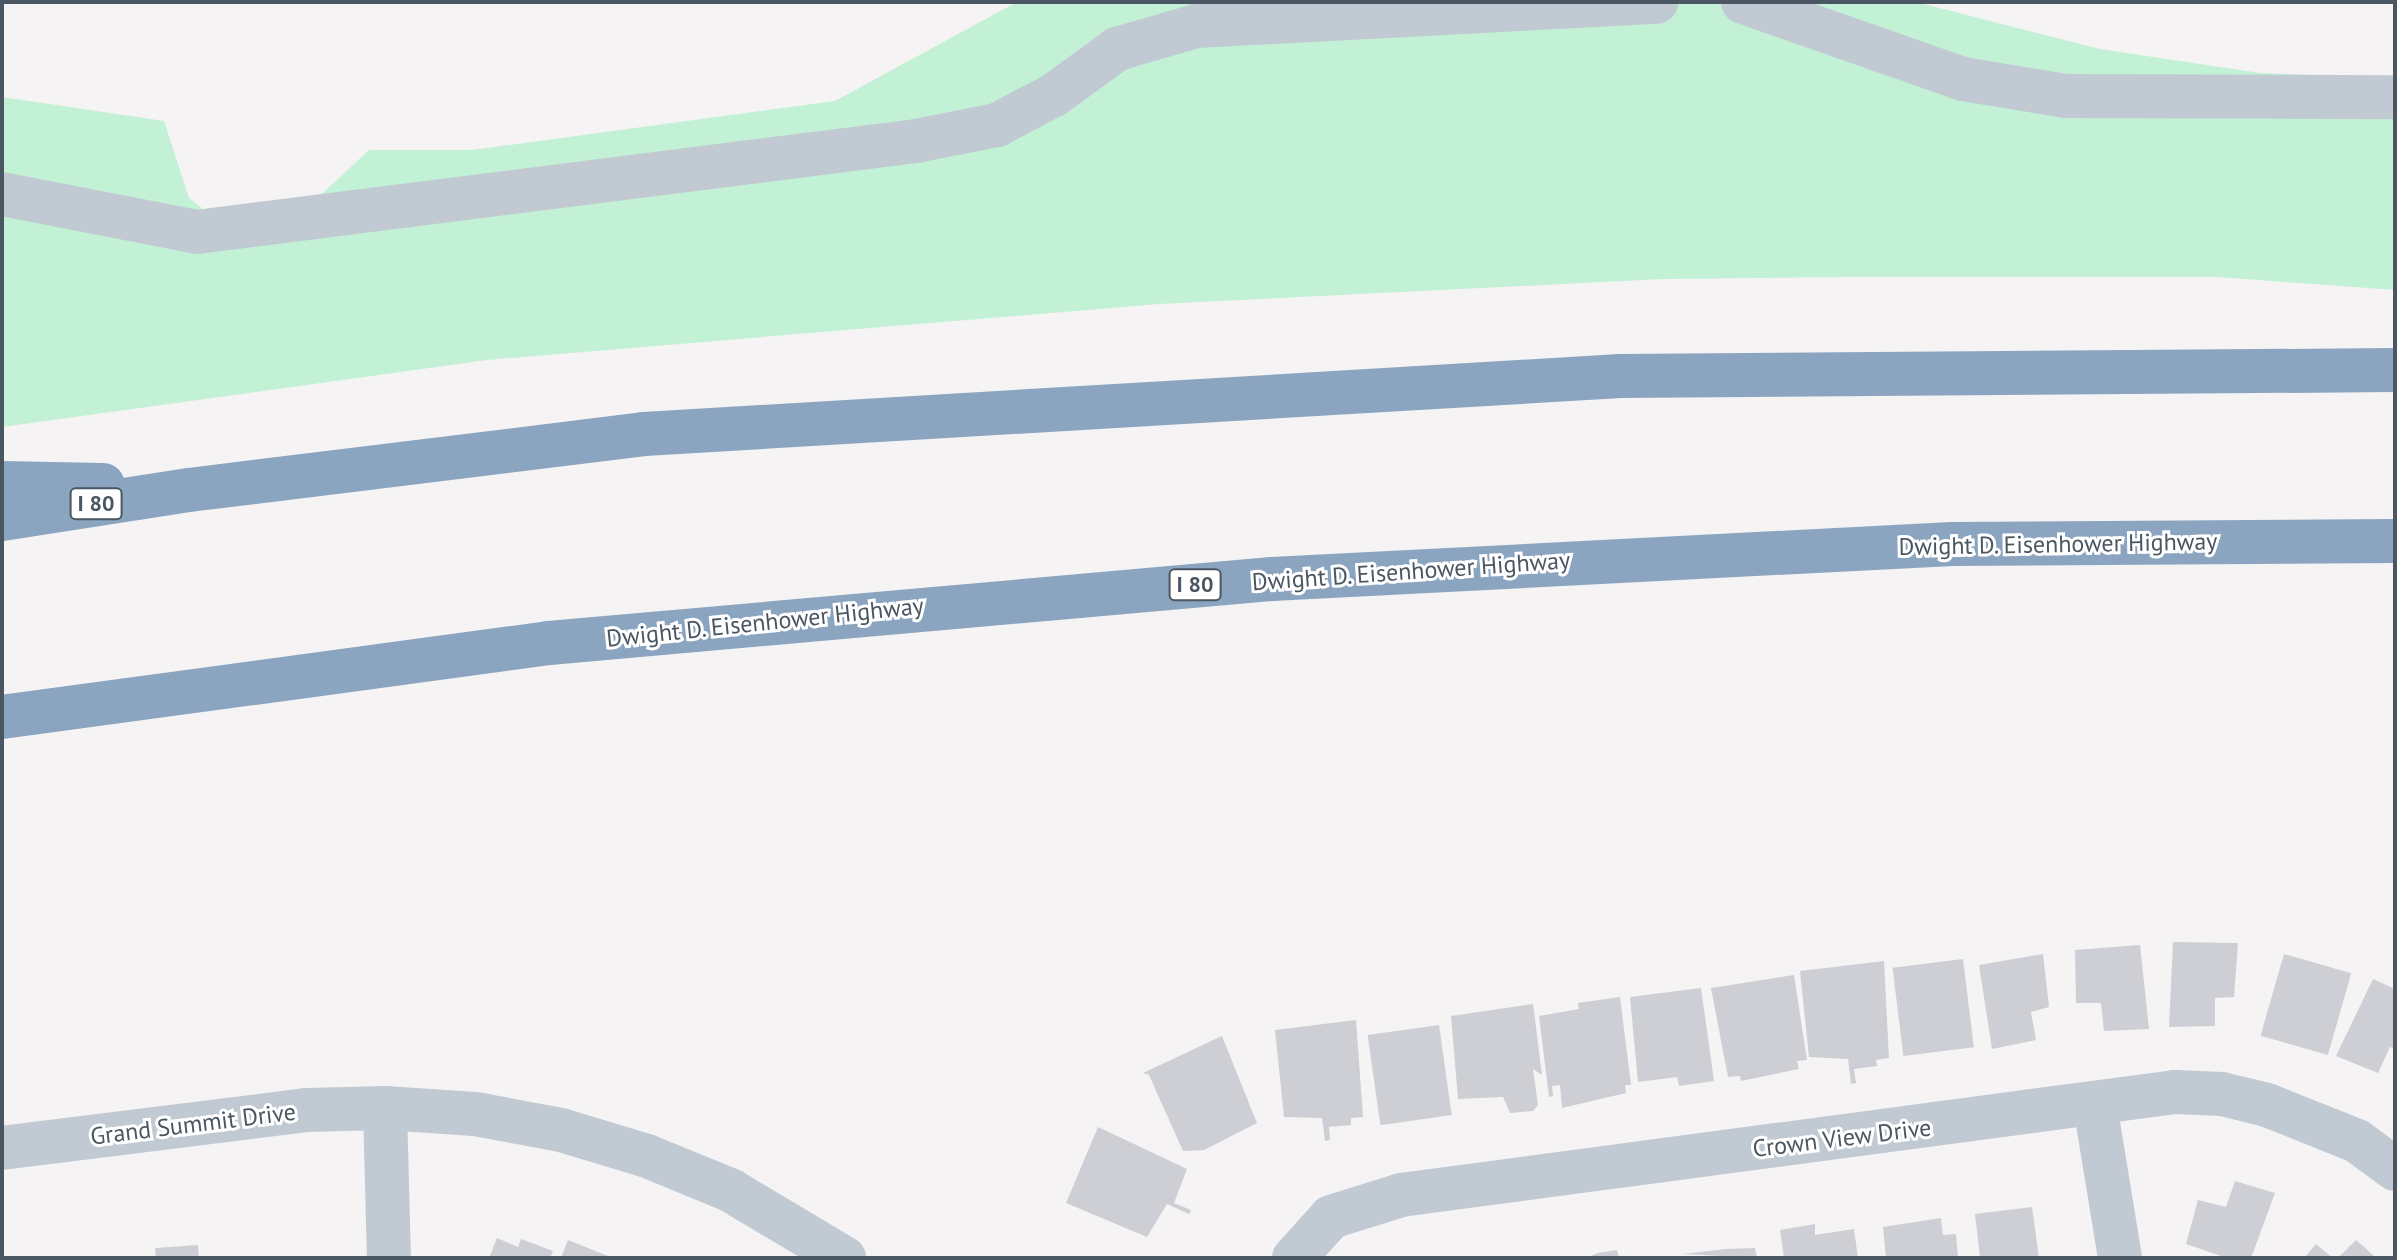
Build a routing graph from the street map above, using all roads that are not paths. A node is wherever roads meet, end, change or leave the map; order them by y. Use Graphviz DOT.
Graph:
graph roads {
  1 [pos="1656,2"];
  2 [pos="1743,2"];
  3 [pos="2395,97"];
  4 [pos="2,194"];
  5 [pos="2395,370"];
  6 [pos="2,483"];
  7 [pos="189,490"];
  8 [pos="2,519"];
  9 [pos="2395,541"];
  10 [pos="2,717"];
  11 [pos="2095,1105"];
  12 [pos="385,1108"];
  13 [pos="2,1148"];
  14 [pos="2395,1169"];
  15 [pos="389,1258"];
  16 [pos="844,1258"];
  17 [pos="1294,1258"];
  18 [pos="2120,1258"];
  1 -- 4 [label="street"];
  2 -- 3 [label="street"];
  5 -- 7 [label="highway, I 80"];
  6 -- 7 [label="highway"];
  7 -- 8 [label="highway, I 80"];
  9 -- 10 [label="highway, Dwight D. Eisenhower Highway / I 80"];
  11 -- 14 [label="street, Crown View Drive"];
  11 -- 17 [label="street, Crown View Drive"];
  11 -- 18 [label="street"];
  12 -- 13 [label="street, Grand Summit Drive"];
  12 -- 15 [label="street"];
  12 -- 16 [label="street, Grand Summit Drive"];
}
